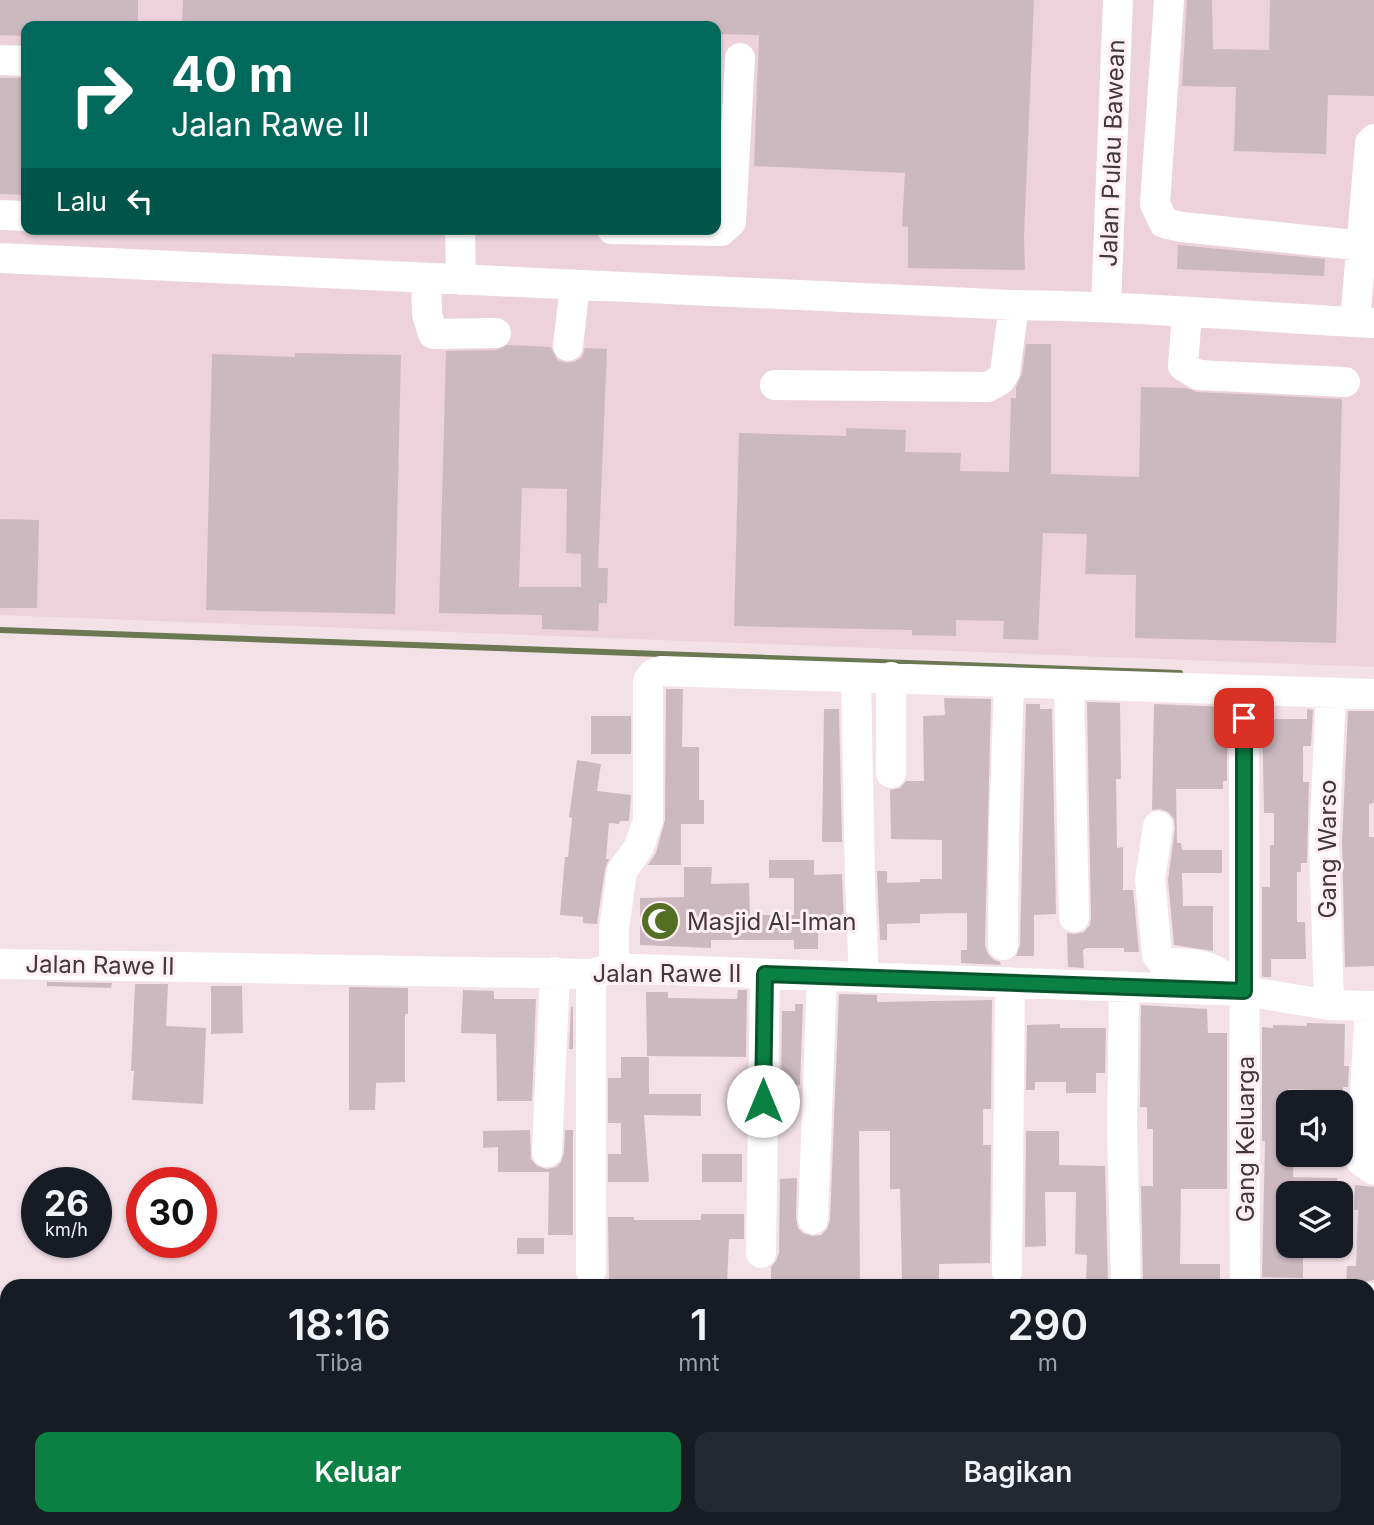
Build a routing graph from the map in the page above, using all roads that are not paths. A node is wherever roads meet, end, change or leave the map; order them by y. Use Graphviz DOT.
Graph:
graph roads {
  1 [pos="1118,0"];
  2 [pos="1169,0"];
  3 [pos="740,58"];
  4 [pos="0,60"];
  5 [pos="21,61"];
  6 [pos="1374,139"];
  7 [pos="0,215"];
  8 [pos="21,216"];
  9 [pos="721,231"];
  10 [pos="460,235"];
  11 [pos="1367,247"];
  12 [pos="0,258"];
  13 [pos="426,278"];
  14 [pos="461,280"];
  15 [pos="575,285"];
  16 [pos="1014,305"];
  17 [pos="1106,306"];
  18 [pos="1186,313"];
  19 [pos="1364,323"];
  20 [pos="496,333"];
  21 [pos="568,346"];
  22 [pos="1345,383"];
  23 [pos="775,385"];
  24 [pos="856,677"];
  25 [pos="891,677"];
  26 [pos="1009,682"];
  27 [pos="1069,685"];
  28 [pos="1244,690"];
  29 [pos="1331,693"];
  30 [pos="1374,694"];
  31 [pos="891,773"];
  32 [pos="1158,826"];
  33 [pos="1074,917"];
  34 [pos="1003,945"];
  35 [pos="0,964"];
  36 [pos="603,971"];
  37 [pos="555,972"];
  38 [pos="765,974"];
  39 [pos="822,976"];
  40 [pos="864,978"];
  41 [pos="1010,982"];
  42 [pos="1124,986"];
  43 [pos="1233,991"];
  44 [pos="1329,1005"];
  45 [pos="1372,1006"];
  46 [pos="547,1152"];
  47 [pos="1374,1170"];
  48 [pos="813,1219"];
  49 [pos="761,1253"];
  50 [pos="591,1270"];
  51 [pos="1007,1272"];
  52 [pos="1126,1279"];
  53 [pos="1245,1279"];
  1 -- 17 [label="street, Jalan Pulau Bawean"];
  2 -- 11 [label="street"];
  3 -- 9 [label="street"];
  4 -- 5 [label="street"];
  6 -- 11 [label="street"];
  7 -- 8 [label="street"];
  10 -- 14 [label="street"];
  11 -- 19 [label="street"];
  12 -- 13 [label="street"];
  13 -- 14 [label="street"];
  13 -- 20 [label="street"];
  14 -- 15 [label="street"];
  15 -- 16 [label="street"];
  15 -- 21 [label="street"];
  16 -- 17 [label="street"];
  16 -- 23 [label="street"];
  17 -- 18 [label="street"];
  18 -- 19 [label="street"];
  18 -- 22 [label="street"];
  24 -- 25 [label="street"];
  24 -- 36 [label="street"];
  24 -- 40 [label="street"];
  25 -- 26 [label="street"];
  25 -- 31 [label="street"];
  26 -- 27 [label="street"];
  26 -- 34 [label="street"];
  27 -- 28 [label="street"];
  27 -- 33 [label="street"];
  28 -- 29 [label="street"];
  28 -- 43 [label="street, Gang Keluarga"];
  29 -- 30 [label="street"];
  29 -- 44 [label="street, Gang Warso"];
  32 -- 43 [label="street"];
  35 -- 37 [label="street, Jalan Rawe II"];
  36 -- 37 [label="street, Jalan Rawe II"];
  36 -- 38 [label="street, Jalan Rawe II"];
  36 -- 50 [label="street"];
  37 -- 46 [label="street"];
  38 -- 39 [label="street, Jalan Rawe II"];
  38 -- 49 [label="street"];
  39 -- 40 [label="street, Jalan Rawe II"];
  39 -- 48 [label="street"];
  40 -- 41 [label="street, Jalan Rawe II"];
  41 -- 42 [label="street, Jalan Rawe II"];
  41 -- 51 [label="street"];
  42 -- 43 [label="street, Jalan Rawe II"];
  42 -- 52 [label="street"];
  43 -- 44 [label="street, Jalan Rawe II"];
  43 -- 53 [label="street, Gang Keluarga"];
  44 -- 45 [label="street, Jalan Rawe II"];
  45 -- 47 [label="street"];
}
